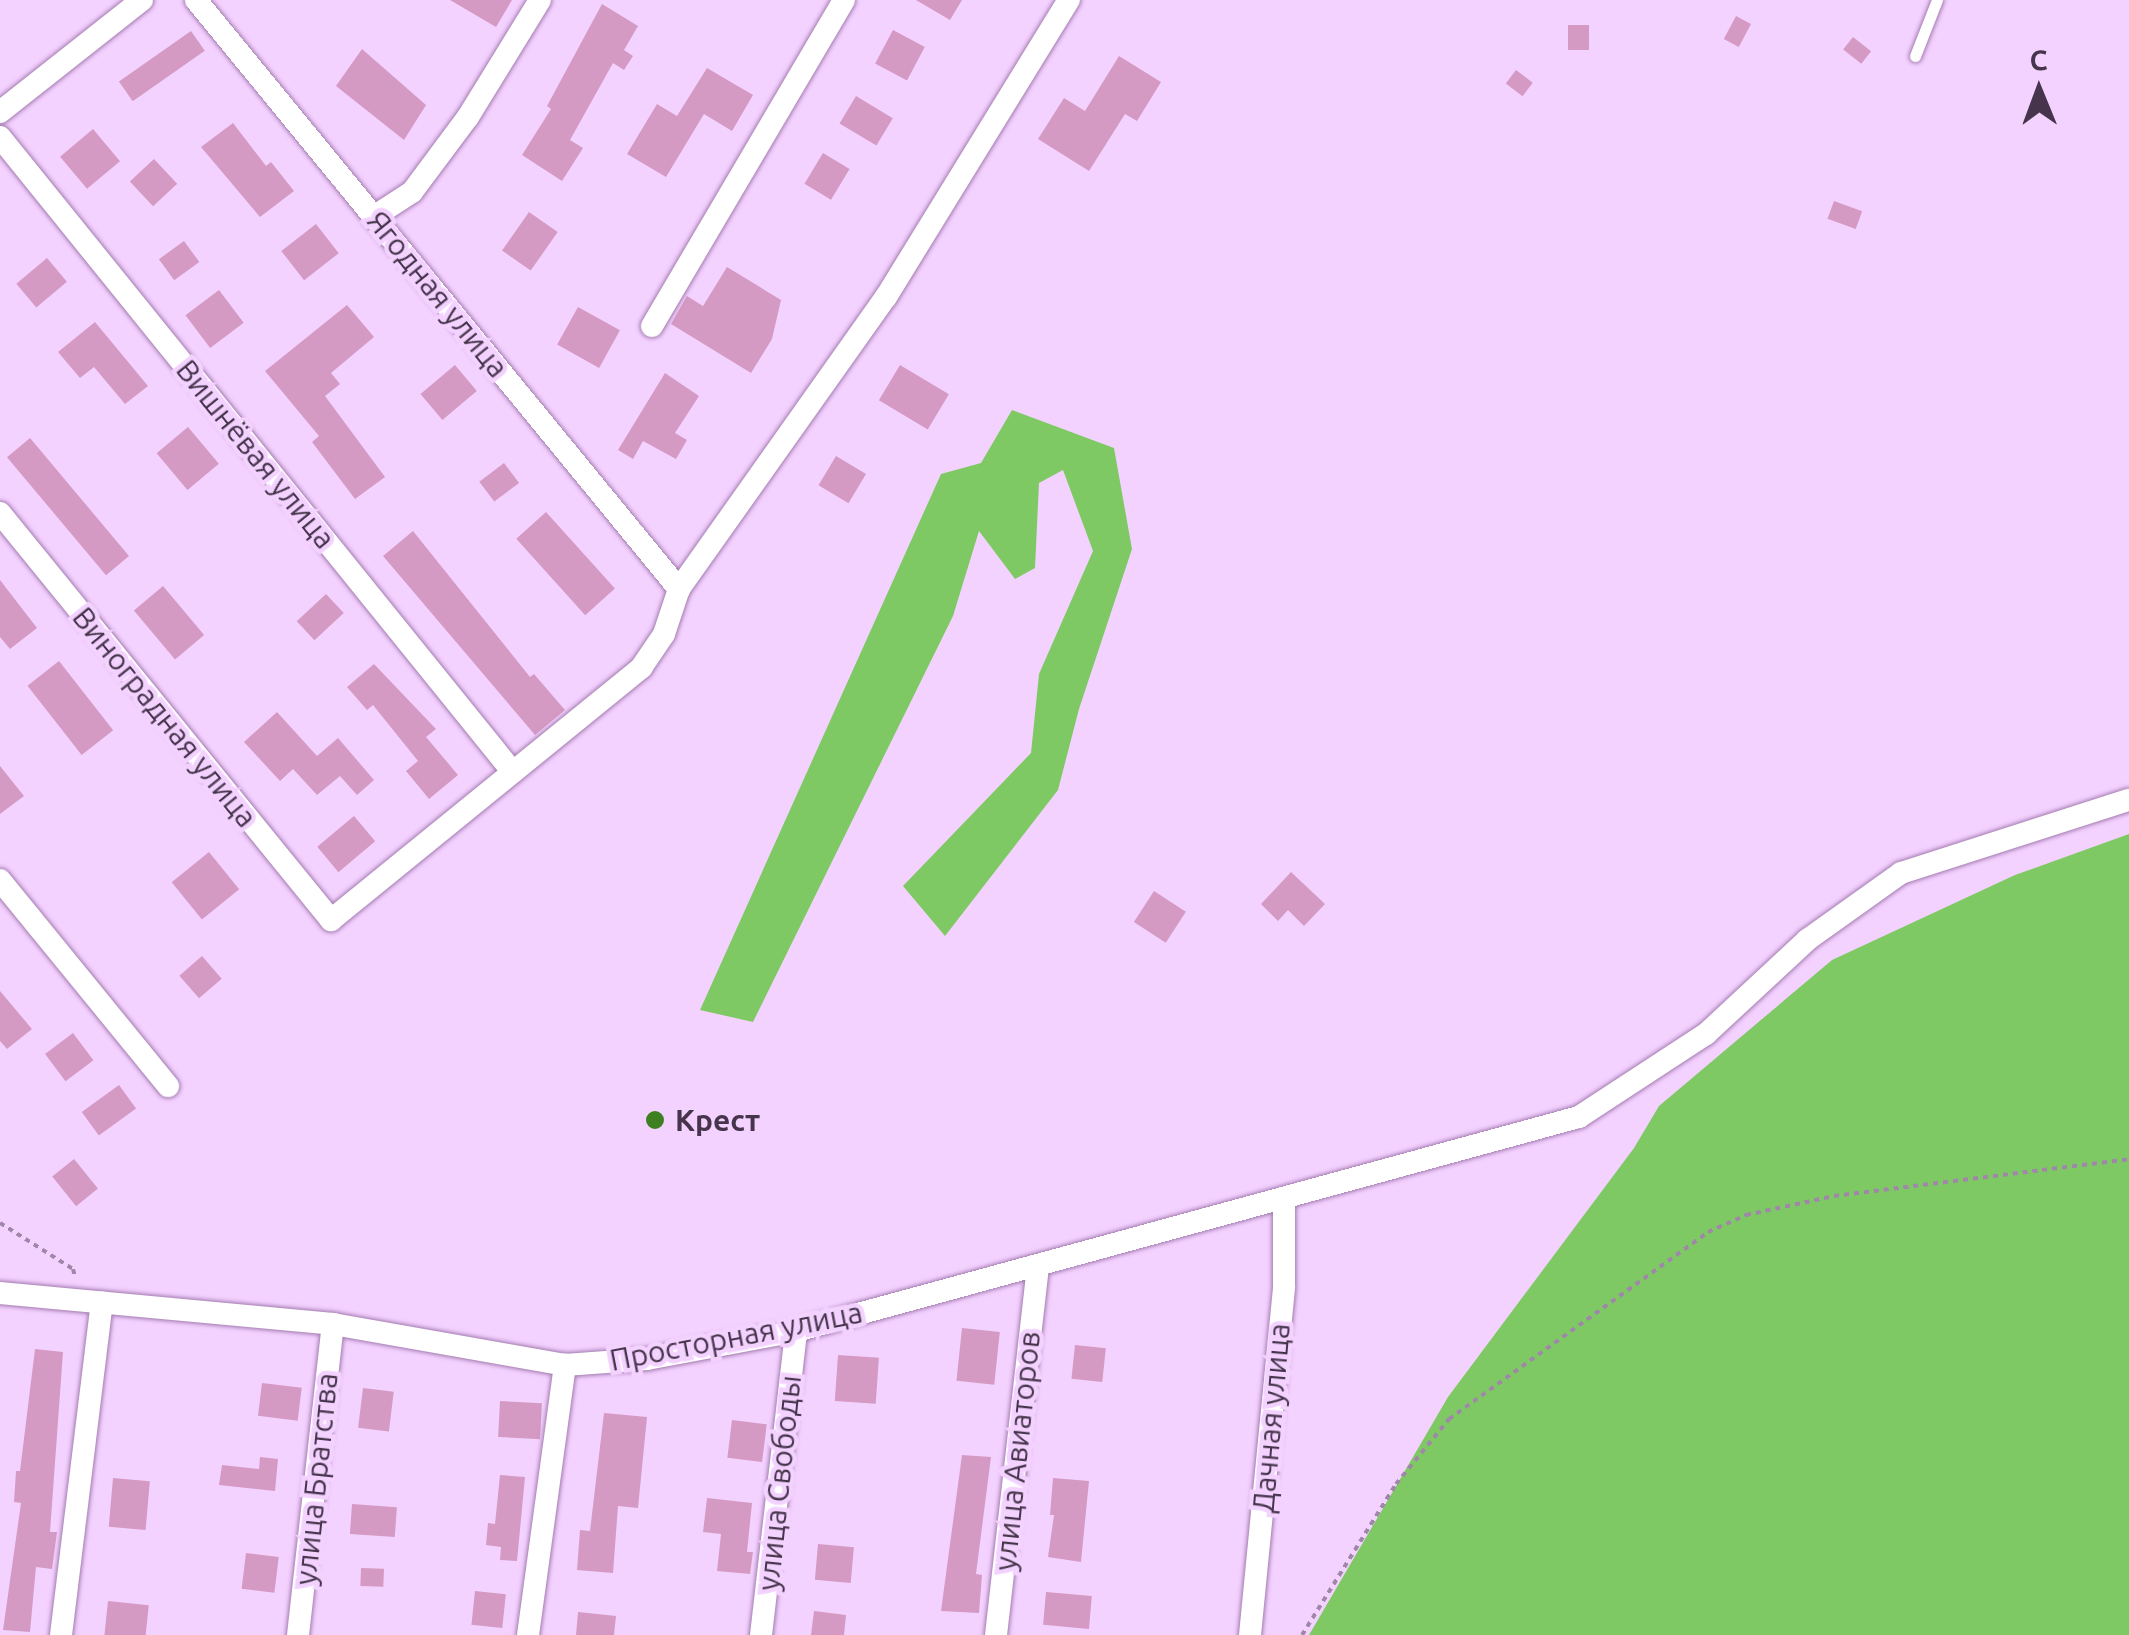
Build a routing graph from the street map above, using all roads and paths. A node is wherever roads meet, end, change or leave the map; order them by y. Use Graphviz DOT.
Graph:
graph roads {
  1 [pos="142,0"];
  2 [pos="196,0"];
  3 [pos="540,0"];
  4 [pos="844,0"];
  5 [pos="1069,0"];
  6 [pos="1937,0"];
  7 [pos="1915,56"];
  8 [pos="0,112"];
  9 [pos="0,137"];
  10 [pos="375,216"];
  11 [pos="652,326"];
  12 [pos="0,513"];
  13 [pos="679,589"];
  14 [pos="512,771"];
  15 [pos="2129,800"];
  16 [pos="0,880"];
  17 [pos="168,1086"];
  18 [pos="2129,1160"];
  19 [pos="1284,1200"];
  20 [pos="0,1222"];
  21 [pos="1038,1266"];
  22 [pos="0,1293"];
  23 [pos="102,1303"];
  24 [pos="334,1324"];
  25 [pos="796,1330"];
  26 [pos="565,1365"];
  27 [pos="60,1635"];
  28 [pos="298,1635"];
  29 [pos="528,1635"];
  30 [pos="761,1635"];
  31 [pos="996,1635"];
  32 [pos="1250,1635"];
  33 [pos="1302,1635"];
  1 -- 8 [label="street"];
  2 -- 10 [label="street, Ягодная улица"];
  3 -- 10 [label="street"];
  4 -- 11 [label="street"];
  5 -- 13 [label="street"];
  6 -- 7 [label="lane"];
  9 -- 14 [label="street, Вишнёвая улица"];
  10 -- 13 [label="street, Ягодная улица"];
  12 -- 14 [label="street, Виноградная улица"];
  13 -- 14 [label="street"];
  15 -- 19 [label="street, Просторная улица"];
  16 -- 17 [label="street"];
  18 -- 33 [label="path"];
  19 -- 21 [label="street, Просторная улица"];
  19 -- 32 [label="street, Дачная улица"];
  20 -- 23 [label="path"];
  21 -- 25 [label="street, Просторная улица"];
  21 -- 31 [label="street, улица Авиаторов"];
  22 -- 23 [label="street, Просторная улица"];
  23 -- 24 [label="street, Просторная улица"];
  23 -- 27 [label="street"];
  24 -- 26 [label="street, Просторная улица"];
  24 -- 28 [label="street, улица Братства"];
  25 -- 26 [label="street, Просторная улица"];
  25 -- 30 [label="street, улица Свободы"];
  26 -- 29 [label="street"];
}
